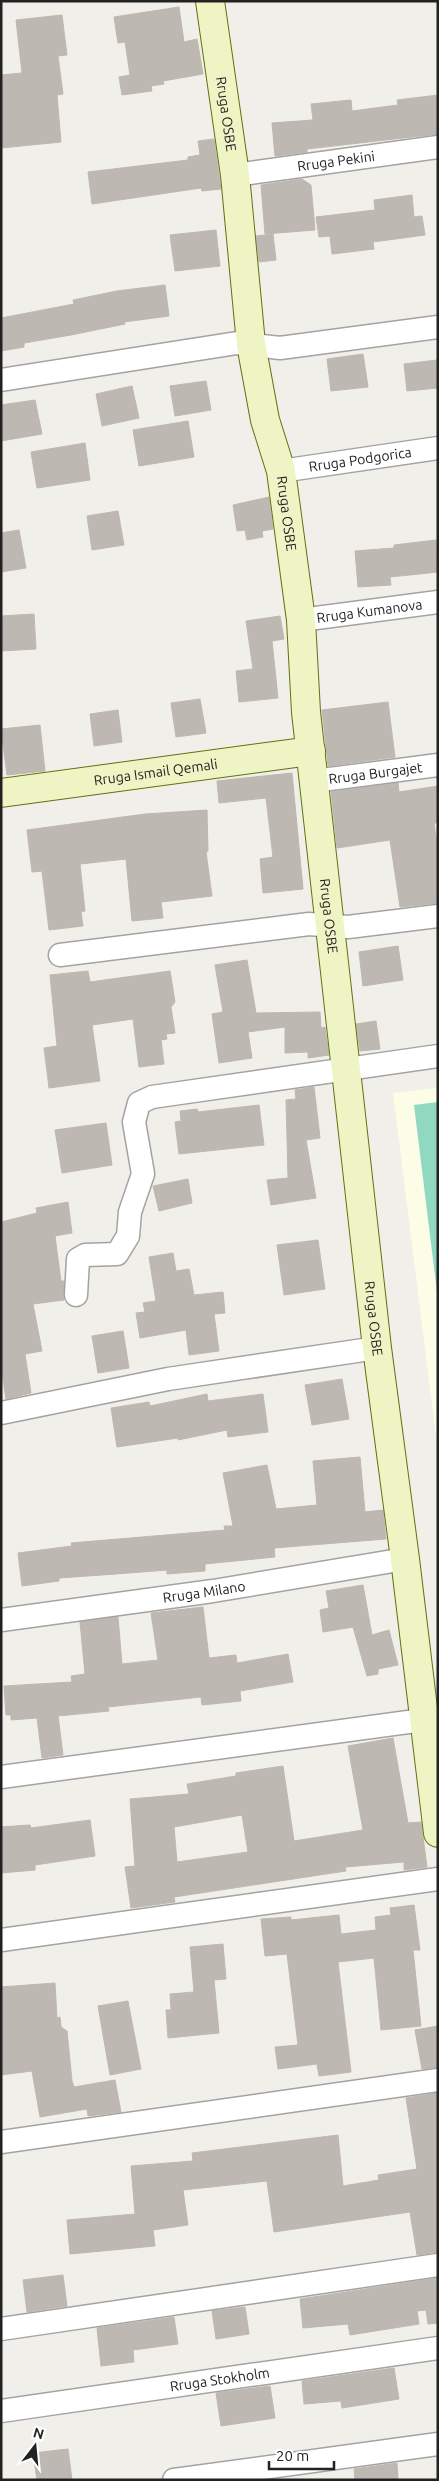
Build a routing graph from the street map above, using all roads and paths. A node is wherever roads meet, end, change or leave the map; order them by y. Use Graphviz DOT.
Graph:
graph roads {
  1 [pos="210,1"];
  2 [pos="438,148"];
  3 [pos="235,175"];
  4 [pos="438,327"];
  5 [pos="251,344"];
  6 [pos="1,380"];
  7 [pos="438,448"];
  8 [pos="281,471"];
  9 [pos="438,602"];
  10 [pos="300,620"];
  11 [pos="311,752"];
  12 [pos="438,765"];
  13 [pos="314,781"];
  14 [pos="1,793"];
  15 [pos="438,916"];
  16 [pos="330,926"];
  17 [pos="60,954"];
  18 [pos="438,1056"];
  19 [pos="346,1069"];
  20 [pos="76,1295"];
  21 [pos="377,1348"];
  22 [pos="1,1413"];
  23 [pos="405,1559"];
  24 [pos="1,1620"];
  25 [pos="423,1720"];
  26 [pos="1,1777"];
  27 [pos="438,1833"];
  28 [pos="438,1879"];
  29 [pos="1,1940"];
  30 [pos="438,2080"];
  31 [pos="1,2142"];
  32 [pos="438,2265"];
  33 [pos="1,2329"];
  34 [pos="438,2348"];
  35 [pos="1,2411"];
  36 [pos="438,2444"];
  37 [pos="174,2480"];
  1 -- 3 [label="street, Rruga OSBE"];
  2 -- 3 [label="street, Rruga Pekini"];
  3 -- 5 [label="street, Rruga OSBE"];
  4 -- 5 [label="street"];
  5 -- 6 [label="street"];
  5 -- 8 [label="street, Rruga OSBE"];
  7 -- 8 [label="street, Rruga Podgorica"];
  8 -- 10 [label="street, Rruga OSBE"];
  9 -- 10 [label="street, Rruga Kumanova"];
  10 -- 11 [label="street, Rruga OSBE"];
  11 -- 13 [label="street, Rruga OSBE"];
  11 -- 14 [label="street, Rruga Ismail Qemali"];
  12 -- 13 [label="street, Rruga Burgajet"];
  13 -- 16 [label="street, Rruga OSBE"];
  15 -- 16 [label="street"];
  16 -- 17 [label="street"];
  16 -- 19 [label="street, Rruga OSBE"];
  18 -- 19 [label="street"];
  19 -- 20 [label="street"];
  19 -- 21 [label="street, Rruga OSBE"];
  21 -- 22 [label="street"];
  21 -- 23 [label="street, Rruga OSBE"];
  23 -- 24 [label="street, Rruga Milano"];
  23 -- 25 [label="street, Rruga OSBE"];
  25 -- 26 [label="street"];
  25 -- 27 [label="street, Rruga OSBE"];
  28 -- 29 [label="street"];
  30 -- 31 [label="street"];
  32 -- 33 [label="street"];
  34 -- 35 [label="street, Rruga Stokholm"];
  36 -- 37 [label="street"];
}
